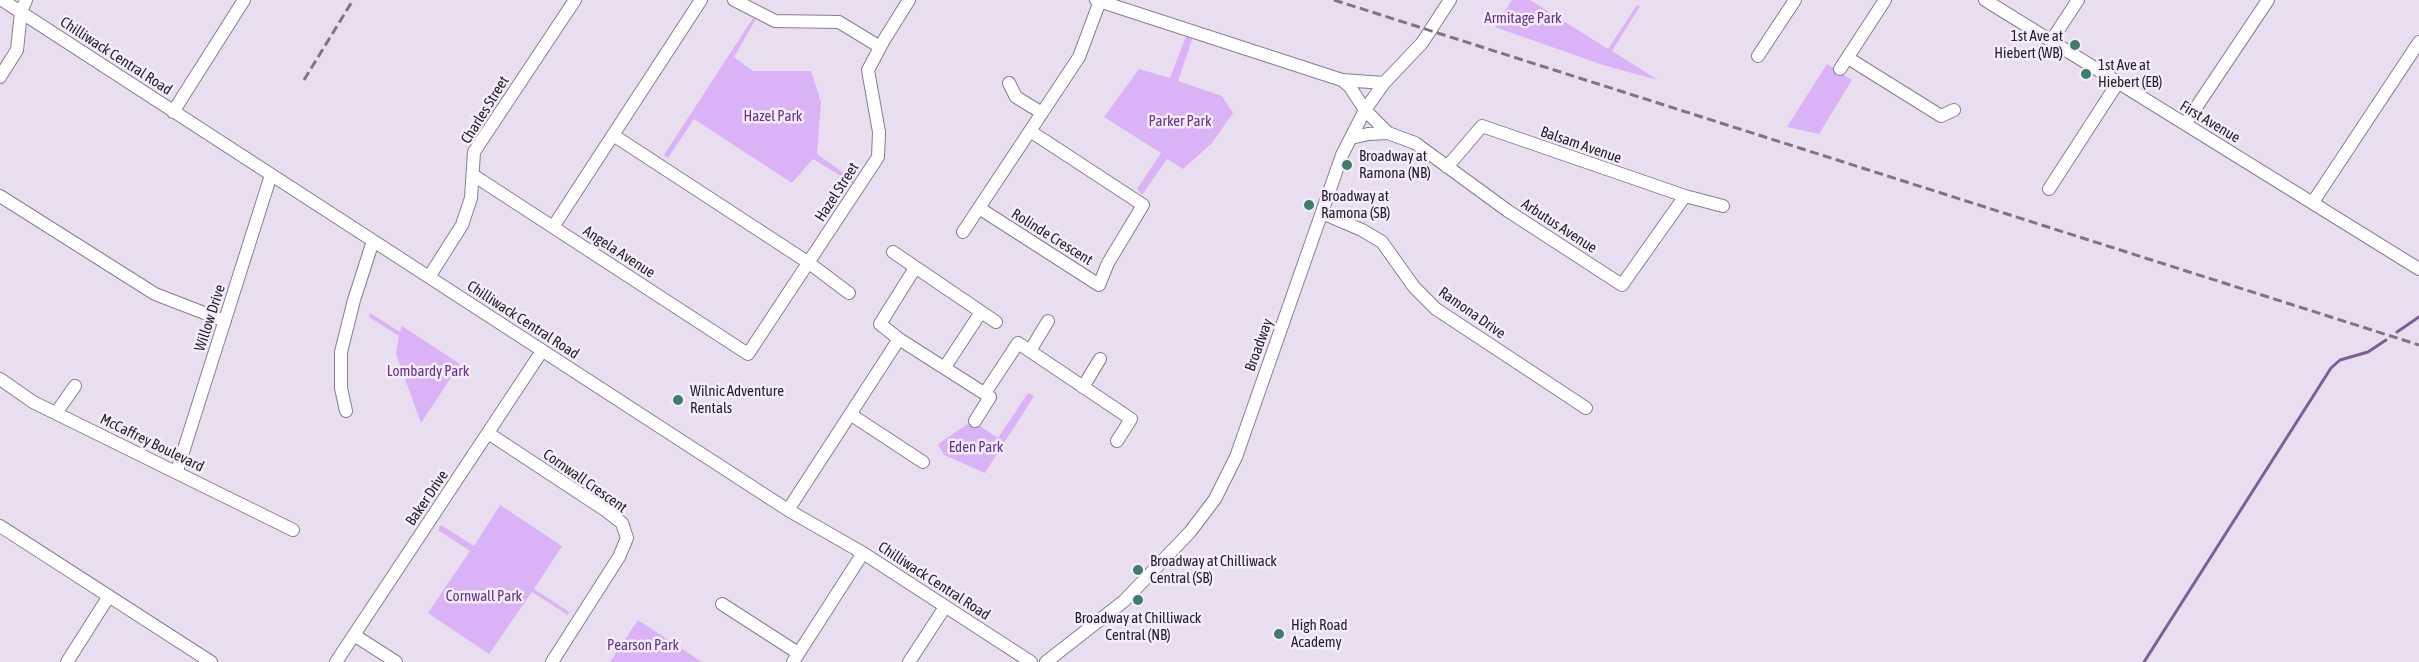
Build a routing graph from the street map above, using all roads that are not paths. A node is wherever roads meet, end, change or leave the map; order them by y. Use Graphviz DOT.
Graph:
graph roads {
  1 [pos="2,0"];
  2 [pos="26,0"];
  3 [pos="244,0"];
  4 [pos="575,0"];
  5 [pos="701,0"];
  6 [pos="735,0"];
  7 [pos="909,0"];
  8 [pos="1450,0"];
  9 [pos="1795,0"];
  10 [pos="1886,0"];
  11 [pos="1985,0"];
  12 [pos="2078,0"];
  13 [pos="2268,0"];
  14 [pos="1098,1"];
  15 [pos="21,12"];
  16 [pos="2051,40"];
  17 [pos="2419,42"];
  18 [pos="880,47"];
  19 [pos="1758,56"];
  20 [pos="1848,57"];
  21 [pos="1840,69"];
  22 [pos="0,77"];
  23 [pos="1342,80"];
  24 [pos="1009,82"];
  25 [pos="1383,83"];
  26 [pos="2117,84"];
  27 [pos="1365,110"];
  28 [pos="1954,110"];
  29 [pos="173,112"];
  30 [pos="1042,113"];
  31 [pos="2185,124"];
  32 [pos="1030,131"];
  33 [pos="1389,133"];
  34 [pos="613,135"];
  35 [pos="1351,138"];
  36 [pos="1447,167"];
  37 [pos="272,175"];
  38 [pos="473,175"];
  39 [pos="2049,189"];
  40 [pos="0,196"];
  41 [pos="1685,196"];
  42 [pos="2313,202"];
  43 [pos="1723,206"];
  44 [pos="979,208"];
  45 [pos="1322,213"];
  46 [pos="553,227"];
  47 [pos="963,232"];
  48 [pos="373,241"];
  49 [pos="893,252"];
  50 [pos="809,263"];
  51 [pos="915,268"];
  52 [pos="2419,269"];
  53 [pos="429,277"];
  54 [pos="849,293"];
  55 [pos="981,312"];
  56 [pos="225,321"];
  57 [pos="1048,321"];
  58 [pos="996,322"];
  59 [pos="898,339"];
  60 [pos="542,351"];
  61 [pos="1030,351"];
  62 [pos="748,354"];
  63 [pos="1100,359"];
  64 [pos="945,367"];
  65 [pos="0,379"];
  66 [pos="75,386"];
  67 [pos="1083,387"];
  68 [pos="984,393"];
  69 [pos="1586,408"];
  70 [pos="346,411"];
  71 [pos="56,414"];
  72 [pos="850,414"];
  73 [pos="975,420"];
  74 [pos="488,433"];
  75 [pos="1117,441"];
  76 [pos="923,462"];
  77 [pos="177,471"];
  78 [pos="788,510"];
  79 [pos="0,525"];
  80 [pos="293,530"];
  81 [pos="863,553"];
  82 [pos="109,596"];
  83 [pos="722,604"];
  84 [pos="945,607"];
  85 [pos="354,635"];
  86 [pos="1065,648"];
  87 [pos="796,658"];
  88 [pos="67,662"];
  89 [pos="211,662"];
  90 [pos="336,662"];
  91 [pos="396,662"];
  92 [pos="552,662"];
  93 [pos="909,662"];
  94 [pos="1031,662"];
  95 [pos="1046,662"];
  96 [pos="1066,662"];
  1 -- 15 [label="street, Chilliwack Central Road"];
  2 -- 15 [label="street"];
  3 -- 29 [label="street"];
  4 -- 38 [label="street, Charles Street"];
  5 -- 34 [label="street"];
  6 -- 18 [label="street"];
  7 -- 18 [label="street, Hazel Street"];
  8 -- 25 [label="street, Broadway"];
  9 -- 19 [label="street"];
  10 -- 20 [label="street"];
  11 -- 16 [label="street, First Avenue"];
  12 -- 16 [label="street"];
  13 -- 31 [label="street"];
  14 -- 23 [label="street"];
  14 -- 30 [label="street"];
  15 -- 22 [label="street"];
  15 -- 29 [label="street, Chilliwack Central Road"];
  16 -- 26 [label="street, First Avenue"];
  17 -- 42 [label="street"];
  18 -- 50 [label="street, Hazel Street"];
  20 -- 21 [label="street"];
  20 -- 28 [label="street"];
  23 -- 25 [label="street"];
  23 -- 27 [label="street, Arbutus Avenue"];
  24 -- 30 [label="street"];
  25 -- 27 [label="street, Broadway"];
  26 -- 31 [label="street, First Avenue"];
  26 -- 39 [label="street"];
  27 -- 33 [label="street, Arbutus Avenue"];
  27 -- 35 [label="street, Broadway"];
  29 -- 37 [label="street, Chilliwack Central Road"];
  30 -- 32 [label="street"];
  31 -- 42 [label="street, First Avenue"];
  32 -- 44 [label="street"];
  32 -- 44 [label="street, Rolinde Crescent"];
  33 -- 35 [label="street"];
  33 -- 36 [label="street, Arbutus Avenue"];
  34 -- 46 [label="street"];
  34 -- 50 [label="street"];
  35 -- 45 [label="street, Broadway"];
  36 -- 41 [label="street, Balsam Avenue"];
  36 -- 41 [label="street, Arbutus Avenue"];
  37 -- 48 [label="street, Chilliwack Central Road"];
  37 -- 56 [label="street, Willow Drive"];
  38 -- 46 [label="street, Angela Avenue"];
  38 -- 53 [label="street, Charles Street"];
  40 -- 56 [label="street"];
  41 -- 43 [label="street, Balsam Avenue"];
  42 -- 52 [label="street, First Avenue"];
  44 -- 47 [label="street"];
  45 -- 69 [label="street, Ramona Drive"];
  45 -- 86 [label="street, Broadway"];
  46 -- 62 [label="street, Angela Avenue"];
  48 -- 53 [label="street, Chilliwack Central Road"];
  48 -- 70 [label="street"];
  49 -- 51 [label="street"];
  50 -- 54 [label="street"];
  50 -- 62 [label="street, Hazel Street"];
  51 -- 55 [label="street"];
  51 -- 59 [label="street"];
  53 -- 60 [label="street, Chilliwack Central Road"];
  55 -- 58 [label="street"];
  55 -- 64 [label="street"];
  56 -- 77 [label="street, Willow Drive"];
  57 -- 61 [label="street"];
  59 -- 64 [label="street"];
  59 -- 72 [label="street"];
  60 -- 74 [label="street, Baker Drive"];
  60 -- 78 [label="street, Chilliwack Central Road"];
  61 -- 67 [label="street"];
  61 -- 68 [label="street"];
  63 -- 67 [label="street"];
  64 -- 68 [label="street"];
  65 -- 71 [label="street, McCaffrey Boulevard"];
  66 -- 71 [label="street"];
  67 -- 75 [label="street"];
  68 -- 73 [label="street"];
  71 -- 77 [label="street, McCaffrey Boulevard"];
  72 -- 76 [label="street"];
  72 -- 78 [label="street"];
  74 -- 85 [label="street, Baker Drive"];
  74 -- 92 [label="street, Cornwall Crescent"];
  77 -- 80 [label="street, McCaffrey Boulevard"];
  78 -- 81 [label="street, Chilliwack Central Road"];
  79 -- 82 [label="street"];
  81 -- 84 [label="street, Chilliwack Central Road"];
  81 -- 87 [label="street"];
  82 -- 88 [label="street"];
  82 -- 89 [label="street"];
  83 -- 87 [label="street"];
  84 -- 93 [label="street"];
  84 -- 94 [label="street, Chilliwack Central Road"];
  85 -- 90 [label="street, Baker Drive"];
  85 -- 91 [label="street"];
  86 -- 95 [label="street, Broadway"];
  86 -- 96 [label="street"];
}
